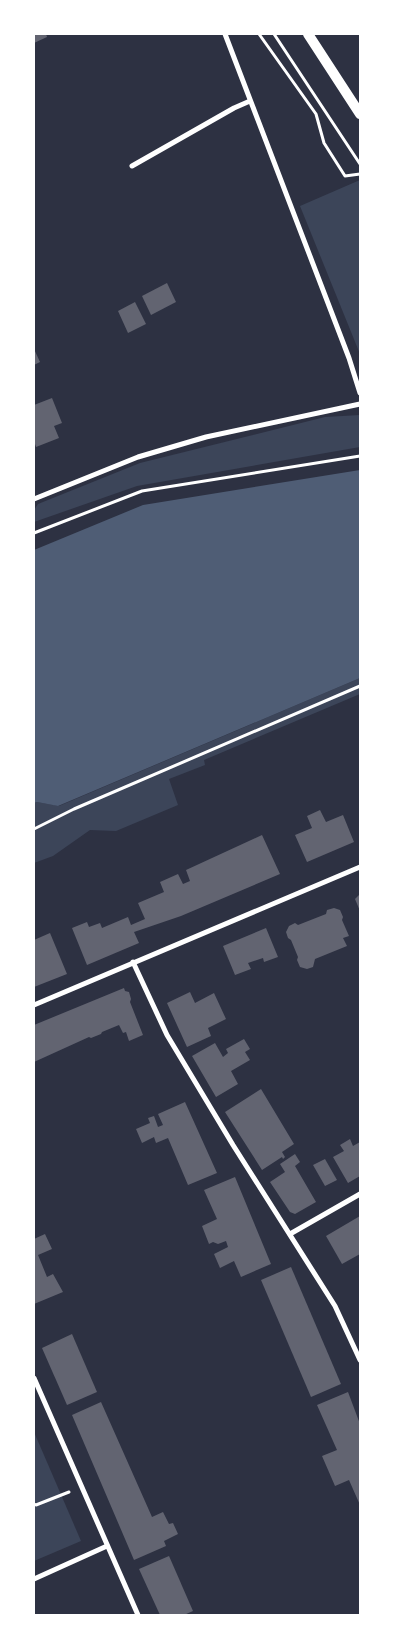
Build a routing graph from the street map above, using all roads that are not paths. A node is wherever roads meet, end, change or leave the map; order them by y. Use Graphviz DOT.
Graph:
graph roads {
  1 [pos="225,34"];
  2 [pos="308,34"];
  3 [pos="250,101"];
  4 [pos="360,114"];
  5 [pos="132,166"];
  6 [pos="360,393"];
  7 [pos="360,404"];
  8 [pos="34,499"];
  9 [pos="360,867"];
  10 [pos="133,962"];
  11 [pos="34,1005"];
  12 [pos="360,1194"];
  13 [pos="290,1234"];
  14 [pos="360,1360"];
  15 [pos="34,1378"];
  16 [pos="108,1546"];
  17 [pos="34,1579"];
  18 [pos="138,1615"];
  1 -- 3 [label="street"];
  2 -- 4 [label="main road"];
  3 -- 5 [label="street"];
  3 -- 6 [label="street"];
  7 -- 8 [label="street"];
  9 -- 10 [label="street"];
  10 -- 11 [label="street"];
  10 -- 13 [label="street"];
  12 -- 13 [label="street"];
  13 -- 14 [label="street"];
  15 -- 16 [label="street"];
  16 -- 17 [label="street"];
  16 -- 18 [label="street"];
}
